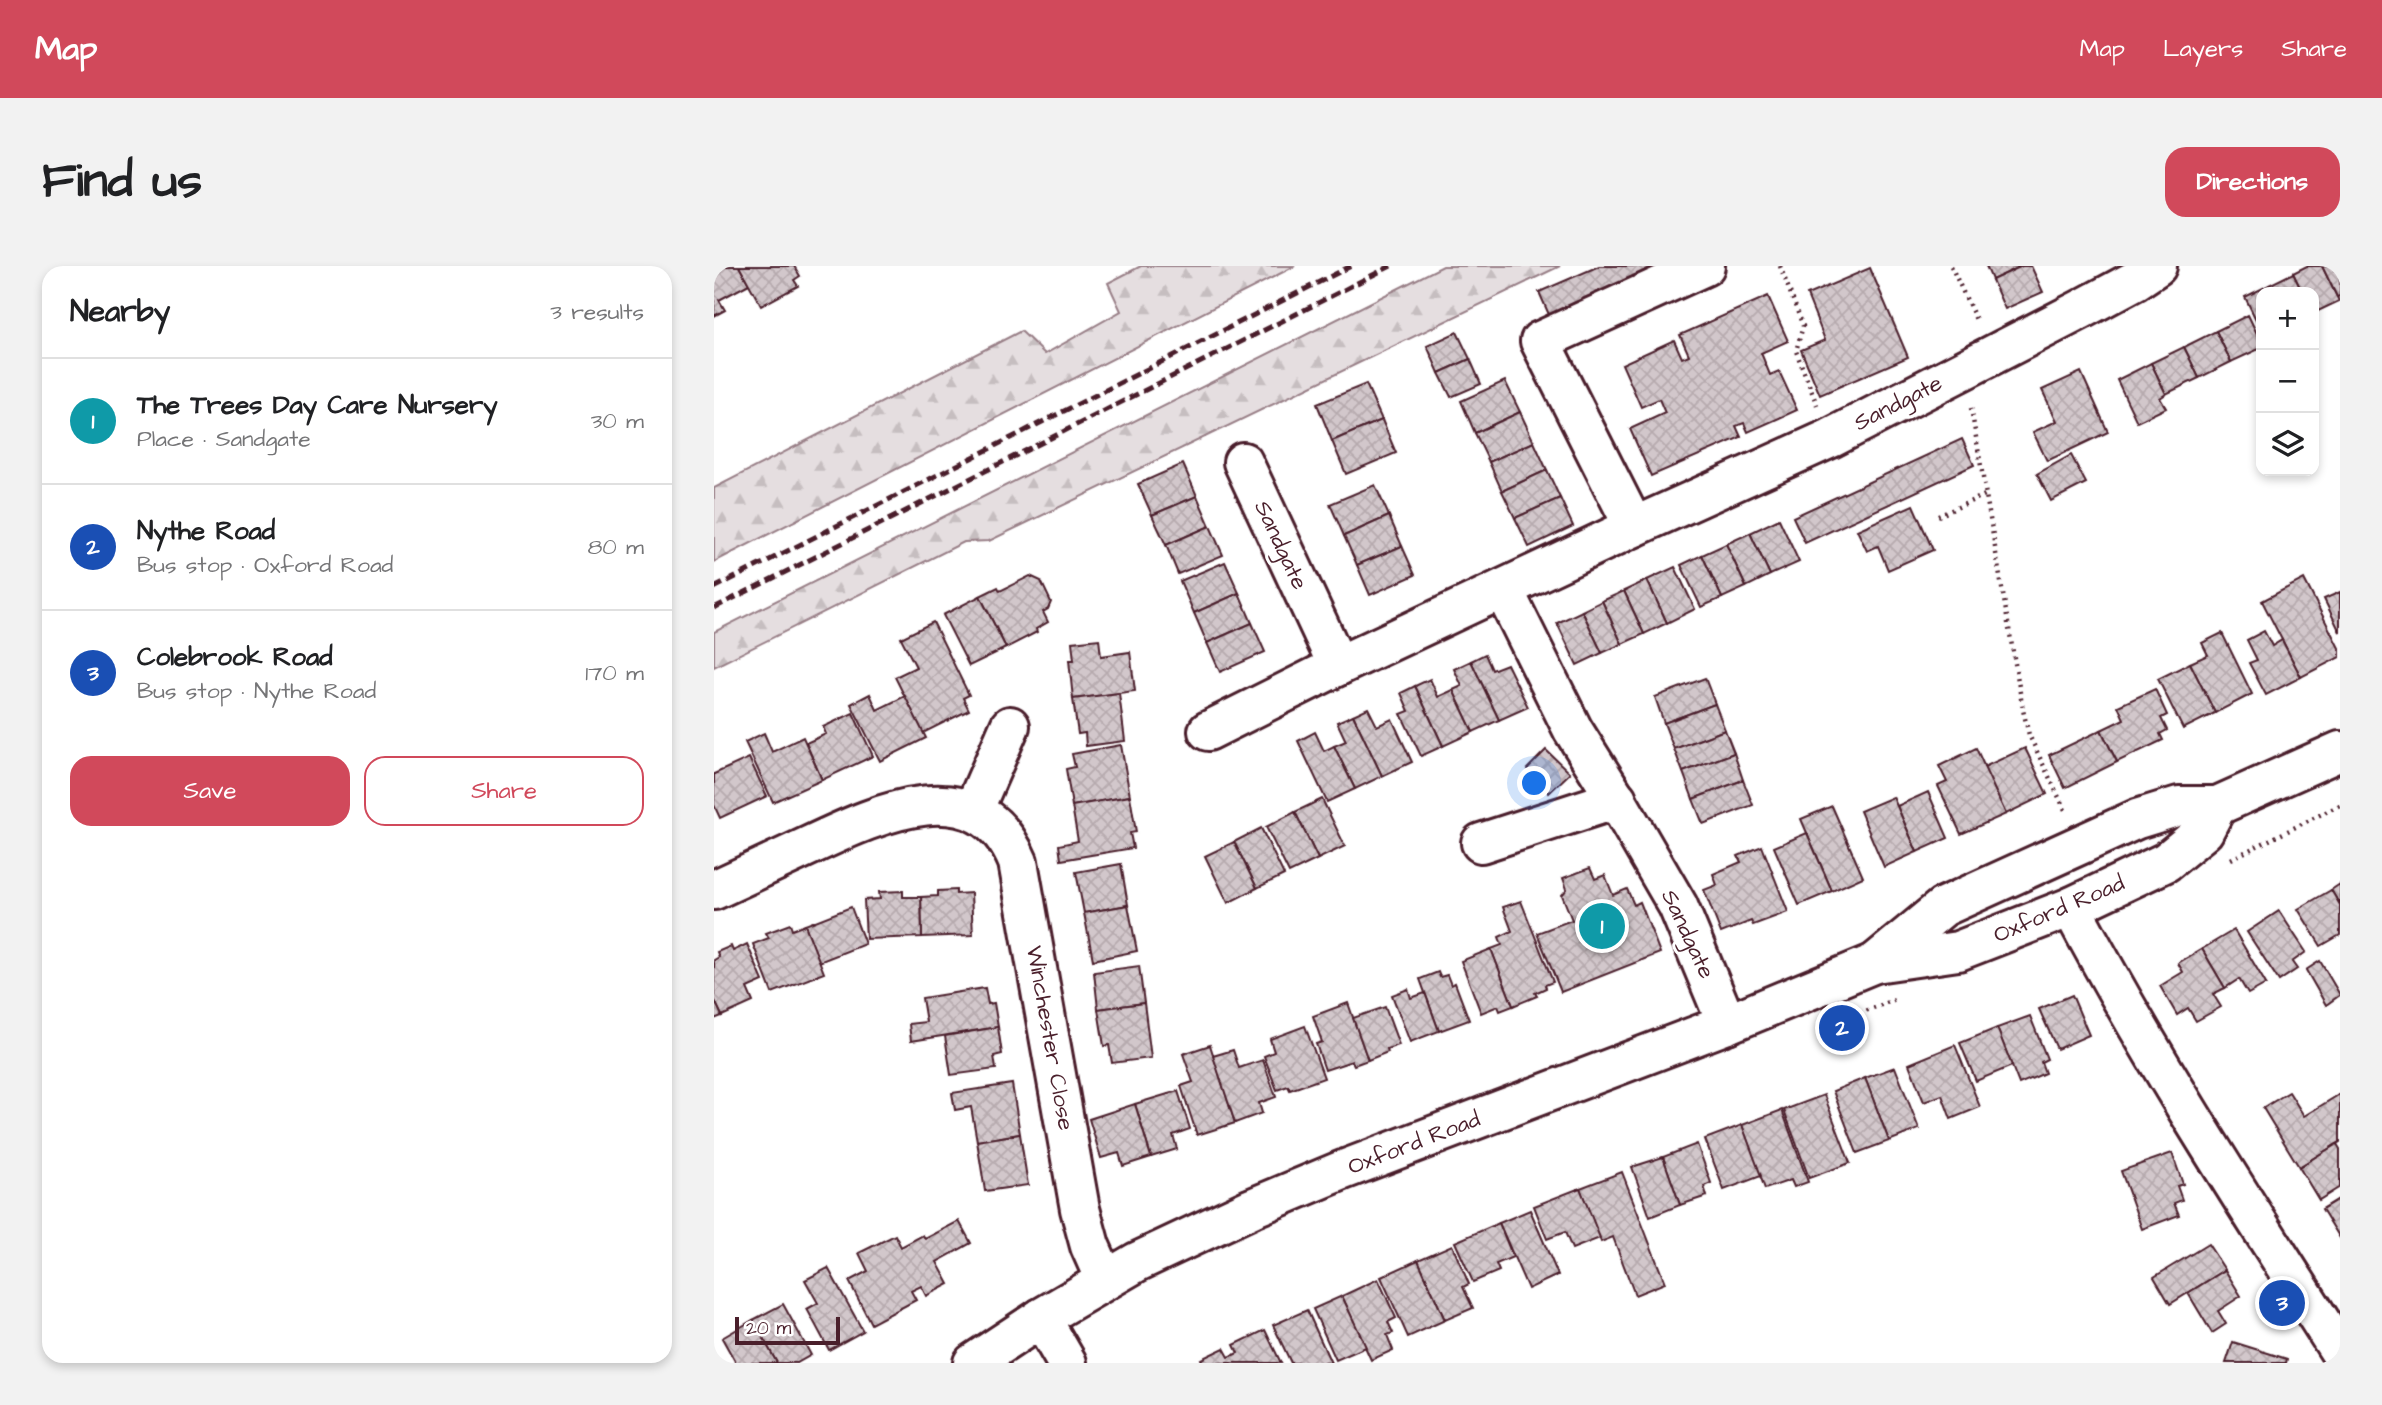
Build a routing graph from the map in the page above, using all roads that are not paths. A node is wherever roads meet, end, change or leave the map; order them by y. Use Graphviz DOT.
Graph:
graph roads {
  1 [pos="1705,266"];
  2 [pos="2157,266"];
  3 [pos="1243,462"];
  4 [pos="1633,527"];
  5 [pos="1503,589"];
  6 [pos="1338,666"];
  7 [pos="1010,726"];
  8 [pos="1208,731"];
  9 [pos="2340,751"];
  10 [pos="1617,799"];
  11 [pos="2217,806"];
  12 [pos="973,811"];
  13 [pos="1481,843"];
  14 [pos="2047,861"];
  15 [pos="714,890"];
  16 [pos="2071,907"];
  17 [pos="1875,963"];
  18 [pos="1727,1024"];
  19 [pos="1105,1280"];
  20 [pos="1041,1318"];
  21 [pos="2340,1352"];
  22 [pos="973,1363"];
  23 [pos="1067,1363"];
  1 -- 4 [label="street"];
  2 -- 4 [label="street, Sandgate"];
  3 -- 6 [label="street, Sandgate"];
  4 -- 5 [label="street, Sandgate"];
  5 -- 6 [label="street, Sandgate"];
  5 -- 10 [label="street, Sandgate"];
  6 -- 8 [label="street, Sandgate"];
  7 -- 12 [label="street"];
  9 -- 11 [label="street, Oxford Road"];
  10 -- 13 [label="street"];
  10 -- 18 [label="street, Sandgate"];
  11 -- 14 [label="street, Oxford Road"];
  11 -- 16 [label="street, Oxford Road"];
  12 -- 15 [label="street, Winchester Close"];
  12 -- 19 [label="street, Winchester Close"];
  14 -- 16 [label="street"];
  14 -- 17 [label="street, Oxford Road"];
  16 -- 17 [label="street, Oxford Road"];
  16 -- 21 [label="street"];
  17 -- 18 [label="street, Oxford Road"];
  18 -- 19 [label="street, Oxford Road"];
  19 -- 20 [label="street, Oxford Road"];
  20 -- 22 [label="street, Oxford Road"];
  20 -- 23 [label="street"];
}
